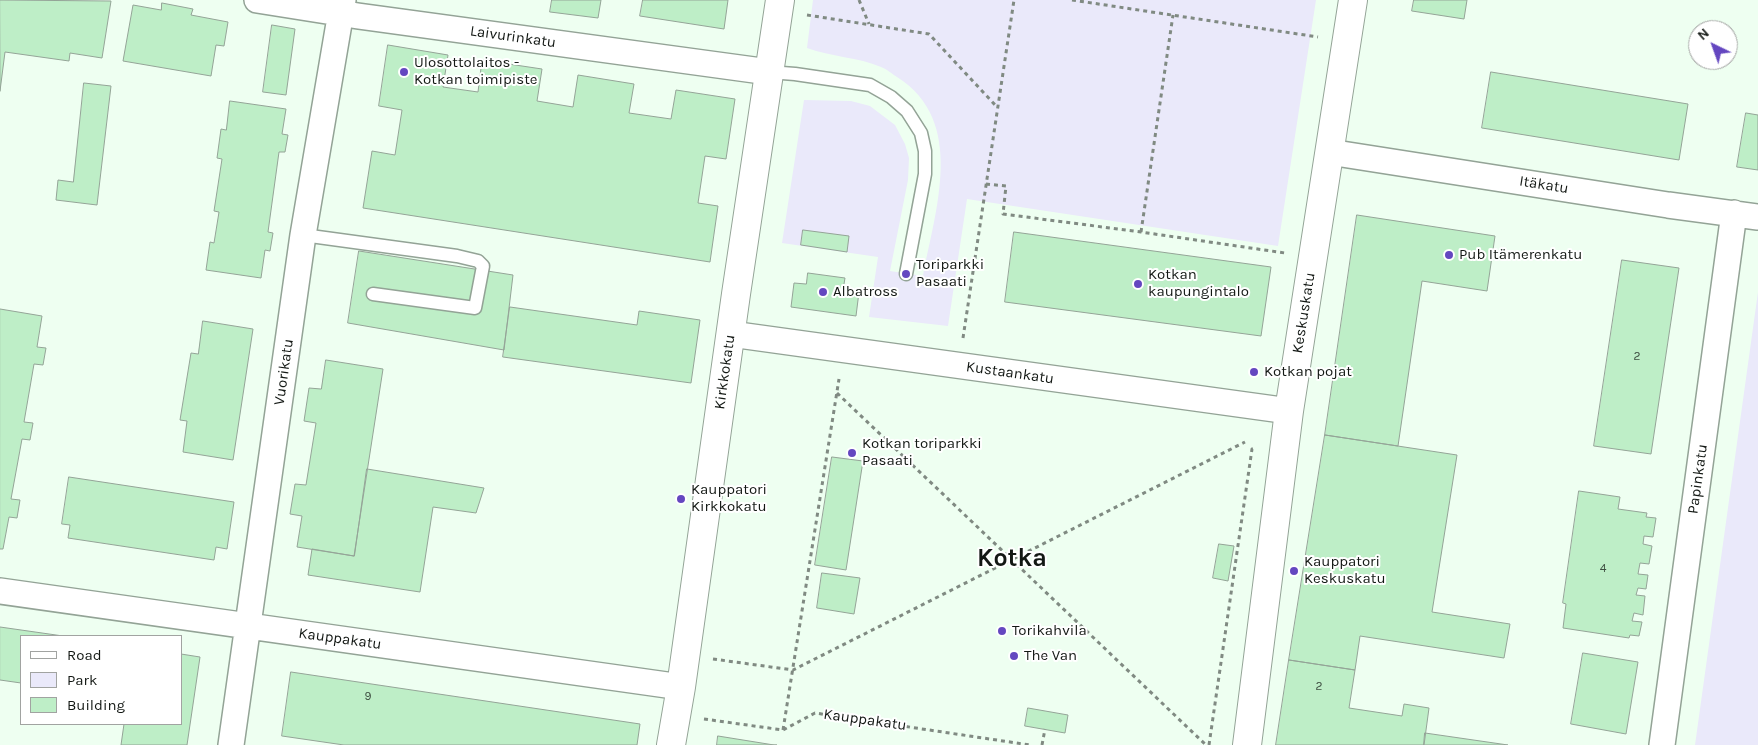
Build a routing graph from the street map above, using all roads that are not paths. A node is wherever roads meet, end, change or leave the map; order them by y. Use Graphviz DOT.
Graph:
graph roads {
  1 [pos="257,0"];
  2 [pos="780,0"];
  3 [pos="1353,0"];
  4 [pos="342,7"];
  5 [pos="769,72"];
  6 [pos="1329,152"];
  7 [pos="1746,215"];
  8 [pos="303,235"];
  9 [pos="906,274"];
  10 [pos="373,294"];
  11 [pos="731,334"];
  12 [pos="1289,411"];
  13 [pos="0,591"];
  14 [pos="249,626"];
  15 [pos="681,687"];
  16 [pos="231,745"];
  17 [pos="671,745"];
  18 [pos="1247,745"];
  19 [pos="1662,745"];
  1 -- 4 [label="street, Laivurinkatu"];
  2 -- 5 [label="main road, Kirkkokatu"];
  3 -- 6 [label="main road, Keskuskatu"];
  4 -- 5 [label="street, Laivurinkatu"];
  4 -- 8 [label="street, Vuorikatu"];
  5 -- 9 [label="lane"];
  5 -- 11 [label="main road, Kirkkokatu"];
  6 -- 7 [label="street, Itäkatu"];
  6 -- 12 [label="main road, Keskuskatu"];
  7 -- 19 [label="street, Papinkatu"];
  8 -- 10 [label="lane"];
  8 -- 14 [label="street, Vuorikatu"];
  11 -- 12 [label="street, Kustaankatu"];
  11 -- 15 [label="main road, Kirkkokatu"];
  12 -- 18 [label="main road, Keskuskatu"];
  13 -- 14 [label="street, Kauppakatu"];
  14 -- 15 [label="street, Kauppakatu"];
  14 -- 16 [label="street, Vuorikatu"];
  15 -- 17 [label="main road, Kirkkokatu"];
}
